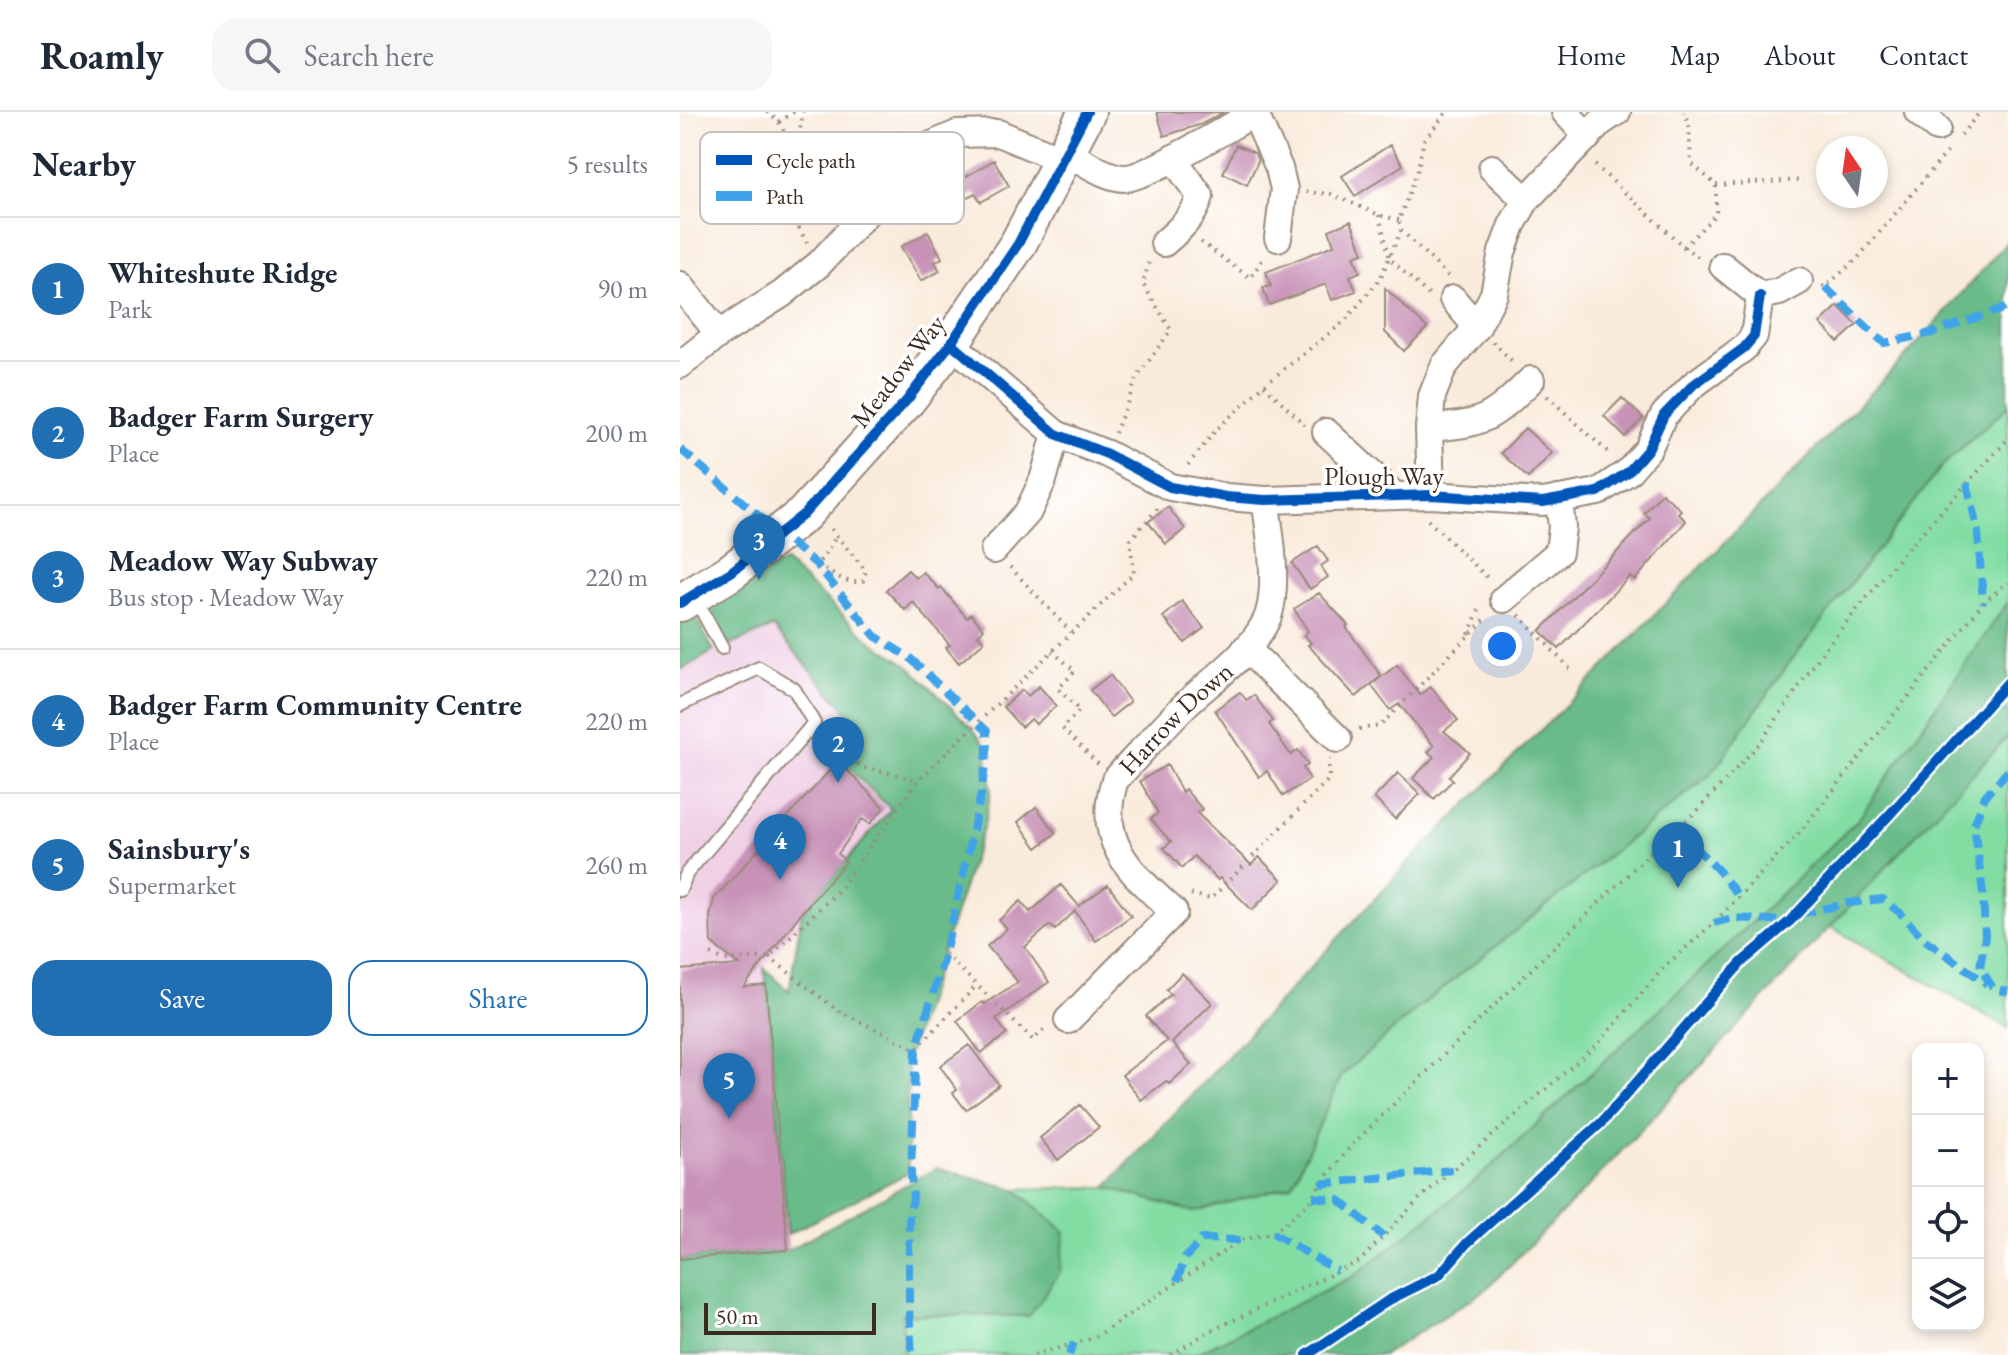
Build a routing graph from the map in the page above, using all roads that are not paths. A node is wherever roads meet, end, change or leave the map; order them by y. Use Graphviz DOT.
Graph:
graph roads {
  1 [pos="1087,112"];
  2 [pos="1255,112"];
  3 [pos="1565,112"];
  4 [pos="1617,112"];
  5 [pos="964,134"];
  6 [pos="1582,142"];
  7 [pos="1065,157"];
  8 [pos="1173,158"];
  9 [pos="1492,168"];
  10 [pos="1526,200"];
  11 [pos="856,224"];
  12 [pos="1172,236"];
  13 [pos="1278,238"];
  14 [pos="1723,266"];
  15 [pos="1799,281"];
  16 [pos="680,285"];
  17 [pos="1760,296"];
  18 [pos="1453,299"];
  19 [pos="1477,327"];
  20 [pos="719,334"];
  21 [pos="951,343"];
  22 [pos="680,365"];
  23 [pos="1531,380"];
  24 [pos="1429,428"];
  25 [pos="1326,432"];
  26 [pos="1056,434"];
  27 [pos="1431,495"];
  28 [pos="1395,496"];
  29 [pos="1559,499"];
  30 [pos="1265,500"];
  31 [pos="994,550"];
  32 [pos="1504,599"];
  33 [pos="687,600"];
  34 [pos="722,648"];
  35 [pos="1246,648"];
  36 [pos="680,705"];
  37 [pos="1338,739"];
  38 [pos="680,890"];
  39 [pos="1068,1020"];
  1 -- 7 [label="street, Meadow Way"];
  2 -- 8 [label="street"];
  2 -- 13 [label="street"];
  3 -- 6 [label="street"];
  4 -- 6 [label="street"];
  5 -- 7 [label="street"];
  6 -- 10 [label="street"];
  7 -- 8 [label="street"];
  7 -- 21 [label="street, Meadow Way"];
  8 -- 12 [label="street"];
  9 -- 10 [label="street"];
  10 -- 19 [label="street"];
  11 -- 20 [label="street"];
  14 -- 17 [label="street"];
  15 -- 17 [label="street"];
  16 -- 20 [label="street"];
  17 -- 29 [label="street, Plough Way"];
  18 -- 19 [label="street"];
  19 -- 24 [label="street"];
  20 -- 22 [label="street"];
  21 -- 26 [label="street, Plough Way"];
  21 -- 33 [label="street, Meadow Way"];
  23 -- 24 [label="street"];
  24 -- 27 [label="street"];
  25 -- 28 [label="street, Plough Way"];
  26 -- 30 [label="street, Plough Way"];
  26 -- 31 [label="street"];
  27 -- 28 [label="street, Plough Way"];
  27 -- 29 [label="street, Plough Way"];
  28 -- 30 [label="street, Plough Way"];
  29 -- 32 [label="street"];
  30 -- 35 [label="street, Harrow Down"];
  33 -- 34 [label="lane"];
  35 -- 37 [label="street, Harrow Down"];
  35 -- 39 [label="street, Harrow Down"];
  36 -- 38 [label="lane"];
}
